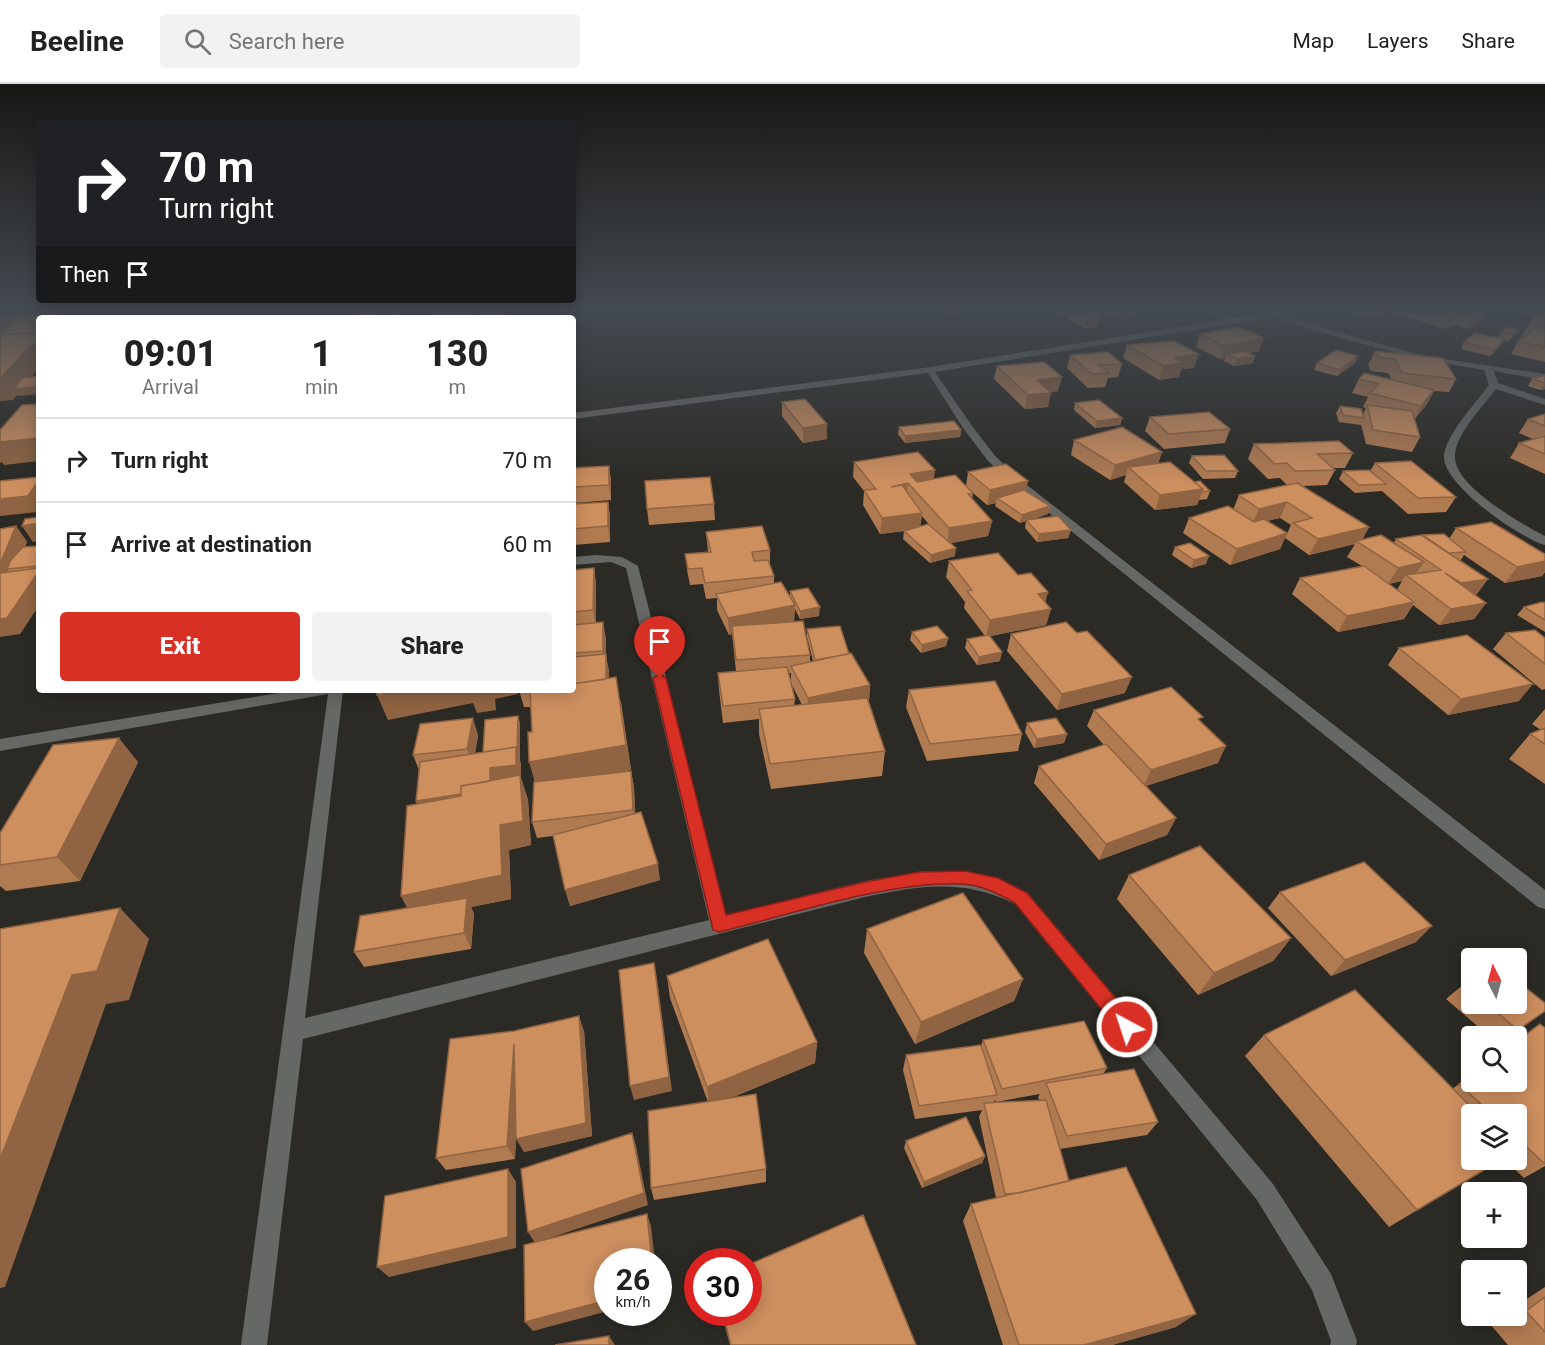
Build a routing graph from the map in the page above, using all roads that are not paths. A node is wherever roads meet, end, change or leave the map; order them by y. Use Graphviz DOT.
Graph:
graph roads {
  1 [pos="950,367"];
  2 [pos="1482,367"];
  3 [pos="1488,368"];
  4 [pos="930,370"];
  5 [pos="1545,377"];
  6 [pos="1494,386"];
  7 [pos="1545,402"];
  8 [pos="576,416"];
  9 [pos="1545,541"];
  10 [pos="576,561"];
  11 [pos="308,693"];
  12 [pos="336,693"];
  13 [pos="0,745"];
  14 [pos="1545,901"];
  15 [pos="719,924"];
  16 [pos="293,1031"];
  17 [pos="254,1345"];
  18 [pos="1343,1345"];
  1 -- 4 [label="street"];
  2 -- 3 [label="street"];
  3 -- 5 [label="street"];
  3 -- 6 [label="street"];
  4 -- 8 [label="street"];
  4 -- 14 [label="street"];
  6 -- 7 [label="street"];
  6 -- 9 [label="street"];
  10 -- 15 [label="street"];
  11 -- 13 [label="street"];
  12 -- 16 [label="street"];
  15 -- 16 [label="street"];
  15 -- 18 [label="street"];
  16 -- 17 [label="street"];
}
